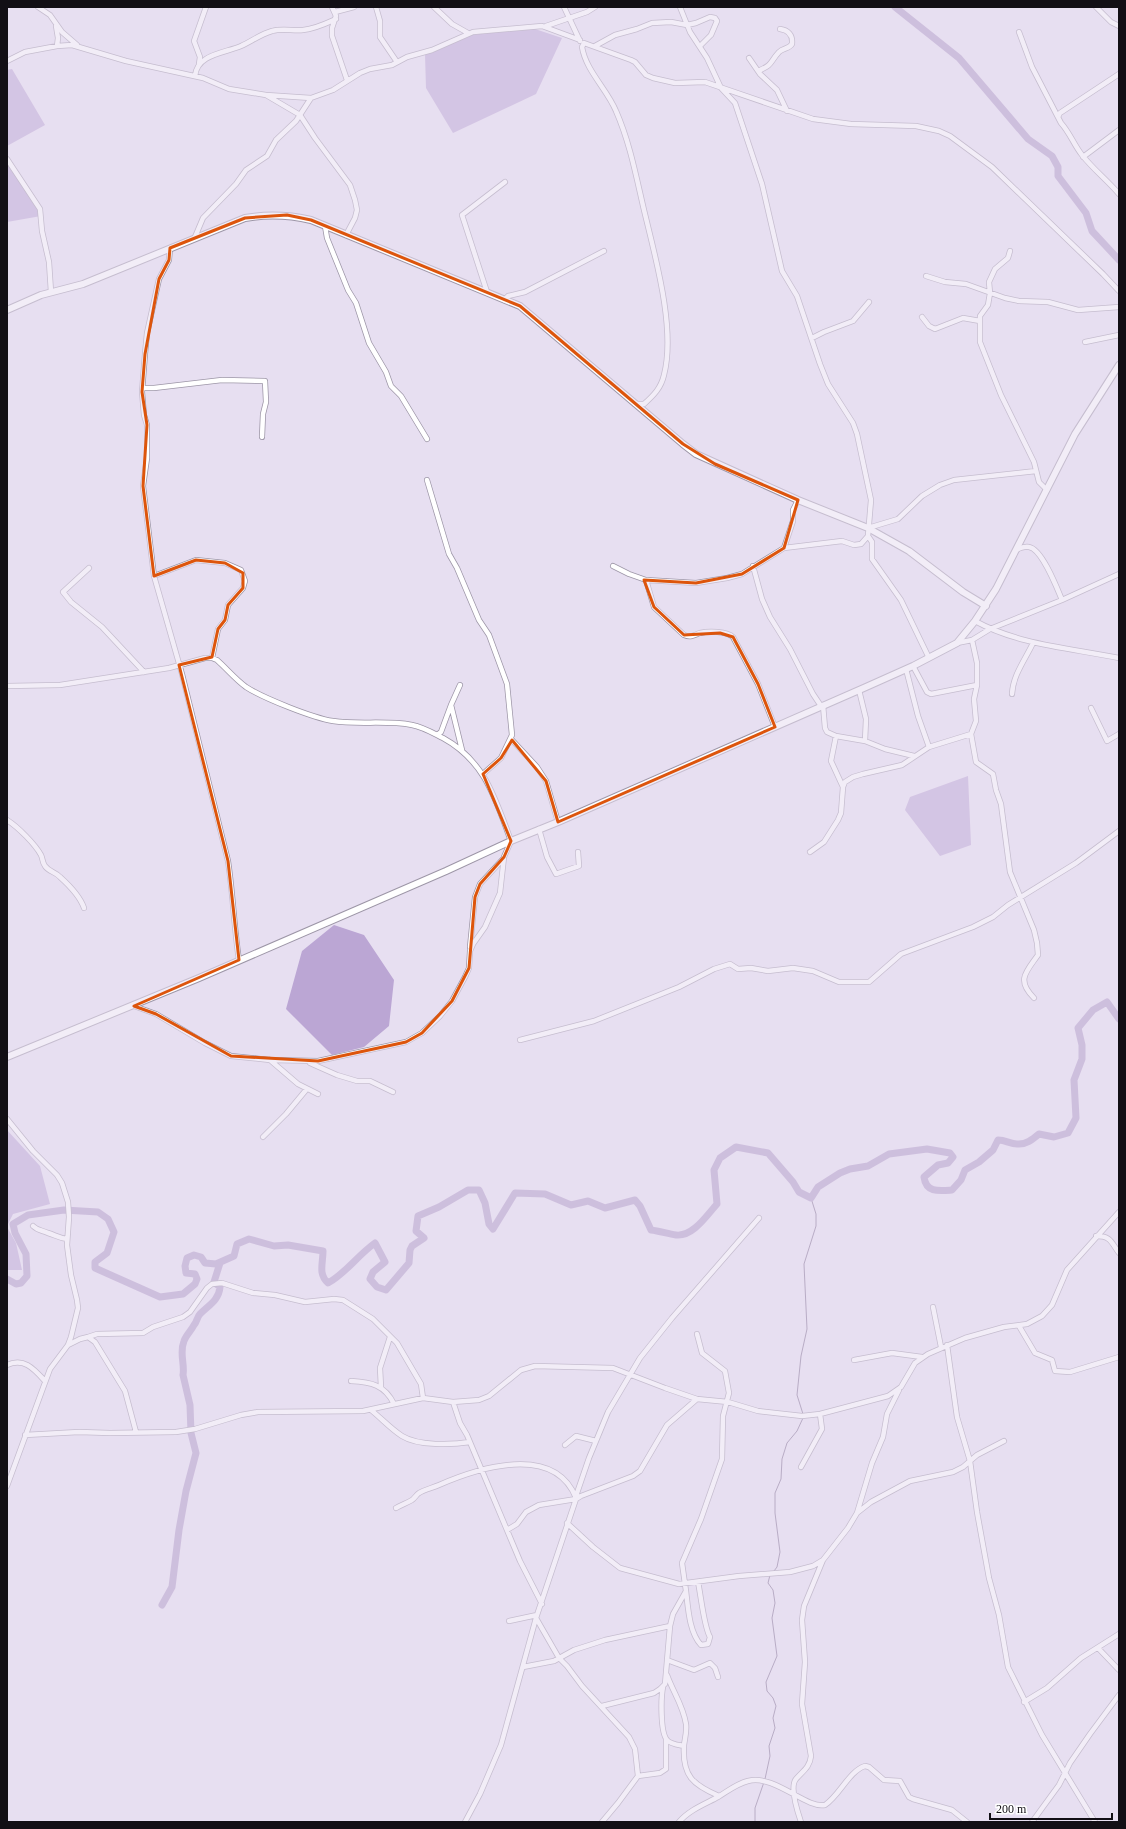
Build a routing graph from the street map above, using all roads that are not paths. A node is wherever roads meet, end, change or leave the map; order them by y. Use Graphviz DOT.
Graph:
graph roads {
  1 [pos="38,7"];
  2 [pos="206,7"];
  3 [pos="354,7"];
  4 [pos="376,7"];
  5 [pos="434,7"];
  6 [pos="564,7"];
  7 [pos="595,7"];
  8 [pos="680,7"];
  9 [pos="1096,7"];
  10 [pos="334,9"];
  11 [pos="570,18"];
  12 [pos="336,20"];
  13 [pos="55,24"];
  14 [pos="687,25"];
  15 [pos="546,26"];
  16 [pos="1119,26"];
  17 [pos="780,29"];
  18 [pos="1019,32"];
  19 [pos="468,33"];
  20 [pos="581,42"];
  21 [pos="57,46"];
  22 [pos="79,46"];
  23 [pos="595,46"];
  24 [pos="700,46"];
  25 [pos="749,58"];
  26 [pos="7,61"];
  27 [pos="397,62"];
  28 [pos="200,64"];
  29 [pos="758,71"];
  30 [pos="1119,74"];
  31 [pos="195,76"];
  32 [pos="347,80"];
  33 [pos="721,88"];
  34 [pos="266,95"];
  35 [pos="311,98"];
  36 [pos="787,111"];
  37 [pos="300,115"];
  38 [pos="1058,117"];
  39 [pos="1119,130"];
  40 [pos="1083,157"];
  41 [pos="7,159"];
  42 [pos="505,182"];
  43 [pos="1119,194"];
  44 [pos="325,226"];
  45 [pos="346,235"];
  46 [pos="195,237"];
  47 [pos="170,248"];
  48 [pos="604,251"];
  49 [pos="1010,251"];
  50 [pos="926,276"];
  51 [pos="1119,291"];
  52 [pos="51,292"];
  53 [pos="487,292"];
  54 [pos="990,293"];
  55 [pos="504,300"];
  56 [pos="869,302"];
  57 [pos="1119,307"];
  58 [pos="7,310"];
  59 [pos="922,317"];
  60 [pos="980,321"];
  61 [pos="1119,335"];
  62 [pos="812,338"];
  63 [pos="1085,342"];
  64 [pos="1119,365"];
  65 [pos="143,388"];
  66 [pos="635,404"];
  67 [pos="262,437"];
  68 [pos="427,439"];
  69 [pos="1036,471"];
  70 [pos="428,480"];
  71 [pos="1047,490"];
  72 [pos="798,500"];
  73 [pos="868,528"];
  74 [pos="868,536"];
  75 [pos="784,548"];
  76 [pos="1016,550"];
  77 [pos="613,566"];
  78 [pos="753,566"];
  79 [pos="89,568"];
  80 [pos="1119,574"];
  81 [pos="154,576"];
  82 [pos="646,580"];
  83 [pos="1062,600"];
  84 [pos="986,606"];
  85 [pos="976,621"];
  86 [pos="990,629"];
  87 [pos="972,640"];
  88 [pos="957,642"];
  89 [pos="1032,643"];
  90 [pos="212,658"];
  91 [pos="929,658"];
  92 [pos="1119,658"];
  93 [pos="179,665"];
  94 [pos="913,666"];
  95 [pos="906,669"];
  96 [pos="144,672"];
  97 [pos="460,685"];
  98 [pos="977,685"];
  99 [pos="7,686"];
  100 [pos="860,690"];
  101 [pos="1012,694"];
  102 [pos="451,705"];
  103 [pos="822,706"];
  104 [pos="1091,708"];
  105 [pos="775,727"];
  106 [pos="971,734"];
  107 [pos="1119,734"];
  108 [pos="438,735"];
  109 [pos="836,736"];
  110 [pos="510,739"];
  111 [pos="865,741"];
  112 [pos="929,747"];
  113 [pos="462,750"];
  114 [pos="914,756"];
  115 [pos="483,774"];
  116 [pos="843,787"];
  117 [pos="7,820"];
  118 [pos="558,822"];
  119 [pos="539,829"];
  120 [pos="1119,831"];
  121 [pos="511,841"];
  122 [pos="578,852"];
  123 [pos="810,852"];
  124 [pos="504,857"];
  125 [pos="1019,897"];
  126 [pos="84,908"];
  127 [pos="470,951"];
  128 [pos="239,960"];
  129 [pos="1034,998"];
  130 [pos="134,1006"];
  131 [pos="520,1040"];
  132 [pos="7,1057"];
  133 [pos="270,1060"];
  134 [pos="308,1062"];
  135 [pos="306,1090"];
  136 [pos="393,1092"];
  137 [pos="318,1094"];
  138 [pos="7,1119"];
  139 [pos="263,1137"];
  140 [pos="1119,1212"];
  141 [pos="759,1218"];
  142 [pos="32,1226"];
  143 [pos="1096,1236"];
  144 [pos="67,1239"];
  145 [pos="1119,1253"];
  146 [pos="933,1307"];
  147 [pos="1019,1326"];
  148 [pos="696,1334"];
  149 [pos="88,1337"];
  150 [pos="390,1337"];
  151 [pos="68,1345"];
  152 [pos="947,1345"];
  153 [pos="942,1347"];
  154 [pos="922,1357"];
  155 [pos="1119,1357"];
  156 [pos="854,1360"];
  157 [pos="7,1365"];
  158 [pos="630,1374"];
  159 [pos="45,1381"];
  160 [pos="351,1381"];
  161 [pos="381,1387"];
  162 [pos="901,1387"];
  163 [pos="423,1398"];
  164 [pos="697,1399"];
  165 [pos="453,1402"];
  166 [pos="728,1402"];
  167 [pos="394,1404"];
  168 [pos="370,1410"];
  169 [pos="820,1414"];
  170 [pos="136,1432"];
  171 [pos="25,1435"];
  172 [pos="596,1441"];
  173 [pos="1004,1441"];
  174 [pos="470,1442"];
  175 [pos="565,1444"];
  176 [pos="970,1461"];
  177 [pos="801,1467"];
  178 [pos="481,1470"];
  179 [pos="7,1486"];
  180 [pos="576,1499"];
  181 [pos="396,1508"];
  182 [pos="857,1513"];
  183 [pos="568,1523"];
  184 [pos="507,1530"];
  185 [pos="823,1560"];
  186 [pos="698,1582"];
  187 [pos="685,1584"];
  188 [pos="686,1591"];
  189 [pos="542,1604"];
  190 [pos="537,1616"];
  191 [pos="509,1621"];
  192 [pos="670,1626"];
  193 [pos="1119,1634"];
  194 [pos="1098,1648"];
  195 [pos="558,1658"];
  196 [pos="667,1660"];
  197 [pos="523,1667"];
  198 [pos="1119,1670"];
  199 [pos="666,1671"];
  200 [pos="718,1677"];
  201 [pos="663,1687"];
  202 [pos="1119,1695"];
  203 [pos="1024,1702"];
  204 [pos="602,1706"];
  205 [pos="666,1739"];
  206 [pos="684,1746"];
  207 [pos="1065,1773"];
  208 [pos="638,1776"];
  209 [pos="794,1794"];
  210 [pos="719,1796"];
  211 [pos="465,1822"];
  212 [pos="602,1822"];
  213 [pos="679,1822"];
  214 [pos="801,1822"];
  215 [pos="967,1822"];
  216 [pos="1032,1822"];
  217 [pos="1095,1822"];
  1 -- 13 [label="street"];
  2 -- 28 [label="street"];
  3 -- 10 [label="street"];
  4 -- 27 [label="street"];
  5 -- 19 [label="street"];
  6 -- 11 [label="street"];
  7 -- 11 [label="street"];
  8 -- 14 [label="street"];
  9 -- 16 [label="street"];
  10 -- 12 [label="street"];
  11 -- 15 [label="street"];
  11 -- 20 [label="street"];
  12 -- 28 [label="street"];
  12 -- 32 [label="street"];
  13 -- 21 [label="street"];
  13 -- 22 [label="street"];
  14 -- 23 [label="street"];
  14 -- 24 [label="street"];
  14 -- 24 [label="street"];
  15 -- 19 [label="street"];
  15 -- 20 [label="street"];
  17 -- 29 [label="street"];
  18 -- 38 [label="street"];
  19 -- 27 [label="street"];
  20 -- 23 [label="street"];
  20 -- 66 [label="street"];
  21 -- 22 [label="street"];
  21 -- 26 [label="street"];
  22 -- 31 [label="street"];
  23 -- 33 [label="street"];
  24 -- 33 [label="street"];
  25 -- 29 [label="street"];
  27 -- 32 [label="street"];
  28 -- 31 [label="street"];
  29 -- 36 [label="street"];
  30 -- 38 [label="street"];
  31 -- 34 [label="street"];
  32 -- 35 [label="street"];
  33 -- 36 [label="street"];
  33 -- 62 [label="street"];
  34 -- 35 [label="street"];
  34 -- 37 [label="street"];
  35 -- 37 [label="street"];
  36 -- 51 [label="street"];
  37 -- 45 [label="street"];
  37 -- 46 [label="street"];
  38 -- 40 [label="street"];
  39 -- 40 [label="street"];
  40 -- 43 [label="street"];
  41 -- 52 [label="street"];
  42 -- 53 [label="street"];
  44 -- 45 [label="street"];
  44 -- 46 [label="street"];
  44 -- 68 [label="street"];
  45 -- 53 [label="street"];
  46 -- 47 [label="street"];
  47 -- 52 [label="street"];
  47 -- 65 [label="street"];
  48 -- 55 [label="street"];
  49 -- 54 [label="street"];
  50 -- 54 [label="street"];
  52 -- 58 [label="street"];
  53 -- 55 [label="street"];
  54 -- 57 [label="street"];
  54 -- 60 [label="street"];
  55 -- 66 [label="street"];
  56 -- 62 [label="street"];
  59 -- 60 [label="street"];
  60 -- 69 [label="street"];
  61 -- 63 [label="street"];
  62 -- 73 [label="street"];
  64 -- 71 [label="street"];
  65 -- 67 [label="street"];
  65 -- 81 [label="street"];
  66 -- 72 [label="street"];
  69 -- 71 [label="street"];
  69 -- 73 [label="street"];
  70 -- 110 [label="street"];
  71 -- 76 [label="street"];
  72 -- 73 [label="street"];
  72 -- 75 [label="street"];
  73 -- 74 [label="street"];
  73 -- 84 [label="street"];
  74 -- 75 [label="street"];
  74 -- 91 [label="street"];
  75 -- 78 [label="street"];
  76 -- 83 [label="street"];
  76 -- 84 [label="street"];
  77 -- 82 [label="street"];
  78 -- 82 [label="street"];
  78 -- 103 [label="street"];
  79 -- 96 [label="street"];
  80 -- 83 [label="street"];
  81 -- 90 [label="street"];
  81 -- 93 [label="street"];
  82 -- 105 [label="street"];
  83 -- 86 [label="street"];
  84 -- 85 [label="street"];
  85 -- 86 [label="street"];
  85 -- 88 [label="street"];
  86 -- 87 [label="street"];
  86 -- 89 [label="street"];
  87 -- 88 [label="street"];
  87 -- 98 [label="street"];
  88 -- 91 [label="street"];
  89 -- 92 [label="street"];
  89 -- 101 [label="street"];
  90 -- 93 [label="street"];
  90 -- 108 [label="street"];
  91 -- 94 [label="street"];
  93 -- 96 [label="street"];
  93 -- 128 [label="street"];
  94 -- 95 [label="street"];
  94 -- 98 [label="street"];
  95 -- 100 [label="street"];
  95 -- 112 [label="street"];
  96 -- 99 [label="street"];
  97 -- 102 [label="street"];
  98 -- 106 [label="street"];
  100 -- 103 [label="street"];
  100 -- 111 [label="street"];
  102 -- 108 [label="street"];
  102 -- 113 [label="street"];
  103 -- 105 [label="street"];
  103 -- 109 [label="street"];
  104 -- 107 [label="street"];
  105 -- 118 [label="street"];
  106 -- 112 [label="street"];
  106 -- 125 [label="street"];
  108 -- 113 [label="street"];
  109 -- 111 [label="street"];
  109 -- 116 [label="street"];
  110 -- 115 [label="street"];
  110 -- 118 [label="street"];
  111 -- 114 [label="street"];
  112 -- 114 [label="street"];
  113 -- 115 [label="street"];
  114 -- 116 [label="street"];
  115 -- 121 [label="street"];
  116 -- 123 [label="street"];
  117 -- 126 [label="street"];
  118 -- 119 [label="street"];
  119 -- 121 [label="street"];
  119 -- 122 [label="street"];
  120 -- 125 [label="street"];
  121 -- 124 [label="street"];
  121 -- 128 [label="street"];
  124 -- 127 [label="street"];
  124 -- 127 [label="street"];
  125 -- 129 [label="street"];
  125 -- 131 [label="street"];
  127 -- 134 [label="street"];
  128 -- 130 [label="street"];
  130 -- 132 [label="street"];
  130 -- 133 [label="street"];
  133 -- 134 [label="street"];
  133 -- 135 [label="street"];
  134 -- 136 [label="street"];
  135 -- 137 [label="street"];
  135 -- 139 [label="street"];
  138 -- 144 [label="street"];
  140 -- 143 [label="street"];
  141 -- 158 [label="street"];
  142 -- 144 [label="street"];
  143 -- 145 [label="street"];
  143 -- 147 [label="street"];
  144 -- 151 [label="street"];
  146 -- 153 [label="street"];
  147 -- 152 [label="street"];
  147 -- 155 [label="street"];
  148 -- 166 [label="street"];
  149 -- 150 [label="street"];
  149 -- 151 [label="street"];
  149 -- 170 [label="street"];
  150 -- 161 [label="street"];
  150 -- 163 [label="street"];
  151 -- 159 [label="street"];
  152 -- 153 [label="street"];
  152 -- 176 [label="street"];
  153 -- 154 [label="street"];
  154 -- 156 [label="street"];
  154 -- 162 [label="street"];
  157 -- 159 [label="street"];
  158 -- 164 [label="street"];
  158 -- 165 [label="street"];
  158 -- 172 [label="street"];
  159 -- 171 [label="street"];
  160 -- 161 [label="street"];
  161 -- 167 [label="street"];
  162 -- 169 [label="street"];
  162 -- 182 [label="street"];
  163 -- 165 [label="street"];
  163 -- 167 [label="street"];
  164 -- 166 [label="street"];
  164 -- 180 [label="street"];
  165 -- 174 [label="street"];
  166 -- 169 [label="street"];
  166 -- 187 [label="street"];
  167 -- 168 [label="street"];
  168 -- 170 [label="street"];
  168 -- 174 [label="street"];
  169 -- 177 [label="street"];
  170 -- 171 [label="street"];
  171 -- 179 [label="street"];
  172 -- 175 [label="street"];
  172 -- 180 [label="street"];
  173 -- 176 [label="street"];
  174 -- 178 [label="street"];
  176 -- 182 [label="street"];
  176 -- 203 [label="street"];
  178 -- 180 [label="street"];
  178 -- 181 [label="street"];
  178 -- 184 [label="street"];
  180 -- 183 [label="street"];
  180 -- 184 [label="street"];
  182 -- 185 [label="street"];
  183 -- 187 [label="street"];
  183 -- 189 [label="street"];
  184 -- 189 [label="street"];
  185 -- 186 [label="street"];
  185 -- 209 [label="street"];
  186 -- 187 [label="street"];
  186 -- 188 [label="street"];
  187 -- 188 [label="street"];
  188 -- 192 [label="street"];
  189 -- 190 [label="street"];
  190 -- 191 [label="street"];
  190 -- 195 [label="street"];
  190 -- 197 [label="street"];
  192 -- 195 [label="street"];
  192 -- 196 [label="street"];
  193 -- 194 [label="street"];
  194 -- 198 [label="street"];
  194 -- 203 [label="street"];
  195 -- 197 [label="street"];
  195 -- 204 [label="street"];
  196 -- 199 [label="street"];
  196 -- 200 [label="street"];
  197 -- 211 [label="street"];
  199 -- 201 [label="street"];
  199 -- 206 [label="street"];
  201 -- 204 [label="street"];
  201 -- 205 [label="street"];
  202 -- 207 [label="street"];
  203 -- 207 [label="street"];
  204 -- 208 [label="street"];
  205 -- 206 [label="street"];
  205 -- 208 [label="street"];
  206 -- 210 [label="street"];
  207 -- 216 [label="street"];
  207 -- 217 [label="street"];
  208 -- 212 [label="street"];
  209 -- 210 [label="street"];
  209 -- 214 [label="street"];
  209 -- 215 [label="street"];
  210 -- 213 [label="street"];
}
